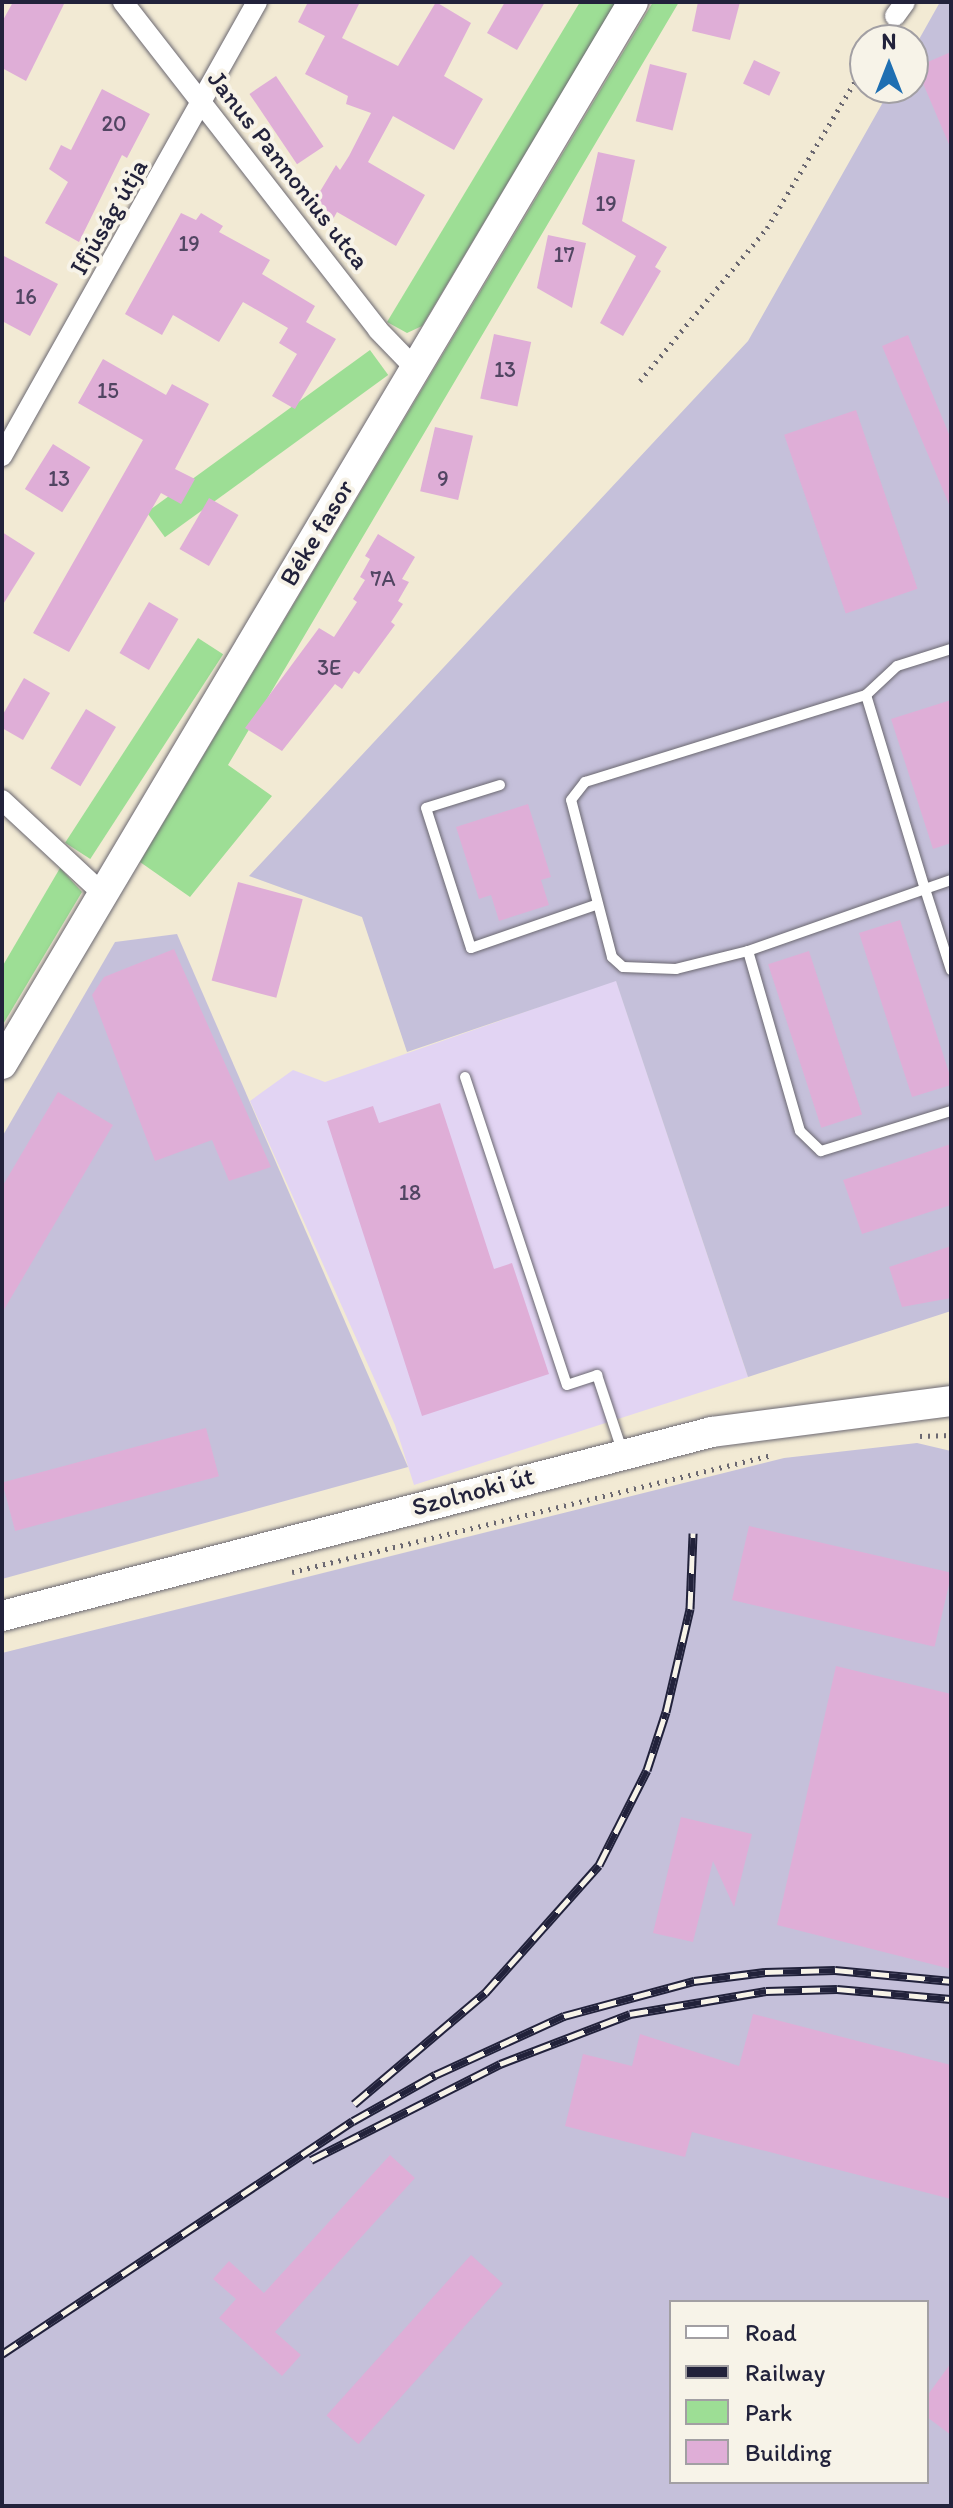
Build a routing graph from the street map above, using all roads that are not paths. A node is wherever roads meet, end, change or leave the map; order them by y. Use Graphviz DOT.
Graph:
graph roads {
  1 [pos="123,2"];
  2 [pos="257,2"];
  3 [pos="633,2"];
  4 [pos="204,104"];
  5 [pos="415,368"];
  6 [pos="2,456"];
  7 [pos="950,653"];
  8 [pos="866,695"];
  9 [pos="500,785"];
  10 [pos="2,800"];
  11 [pos="951,880"];
  12 [pos="925,889"];
  13 [pos="102,893"];
  14 [pos="598,904"];
  15 [pos="748,951"];
  16 [pos="951,970"];
  17 [pos="2,1064"];
  18 [pos="465,1077"];
  19 [pos="951,1111"];
  20 [pos="951,1401"];
  21 [pos="623,1453"];
  22 [pos="2,1616"];
  1 -- 4 [label="street, Janus Pannonius utca"];
  2 -- 4 [label="street, Ifjúság útja"];
  3 -- 5 [label="street, Béke fasor"];
  4 -- 5 [label="street, Janus Pannonius utca"];
  4 -- 6 [label="street, Ifjúság útja"];
  5 -- 13 [label="street, Béke fasor"];
  7 -- 8 [label="lane"];
  8 -- 12 [label="lane"];
  8 -- 14 [label="lane"];
  9 -- 14 [label="lane"];
  10 -- 13 [label="street"];
  11 -- 12 [label="lane"];
  12 -- 15 [label="lane"];
  12 -- 16 [label="lane"];
  13 -- 17 [label="street, Béke fasor"];
  14 -- 15 [label="lane"];
  15 -- 19 [label="lane"];
  18 -- 21 [label="lane"];
  20 -- 21 [label="street, Szolnoki út"];
  21 -- 22 [label="street, Szolnoki út"];
}
